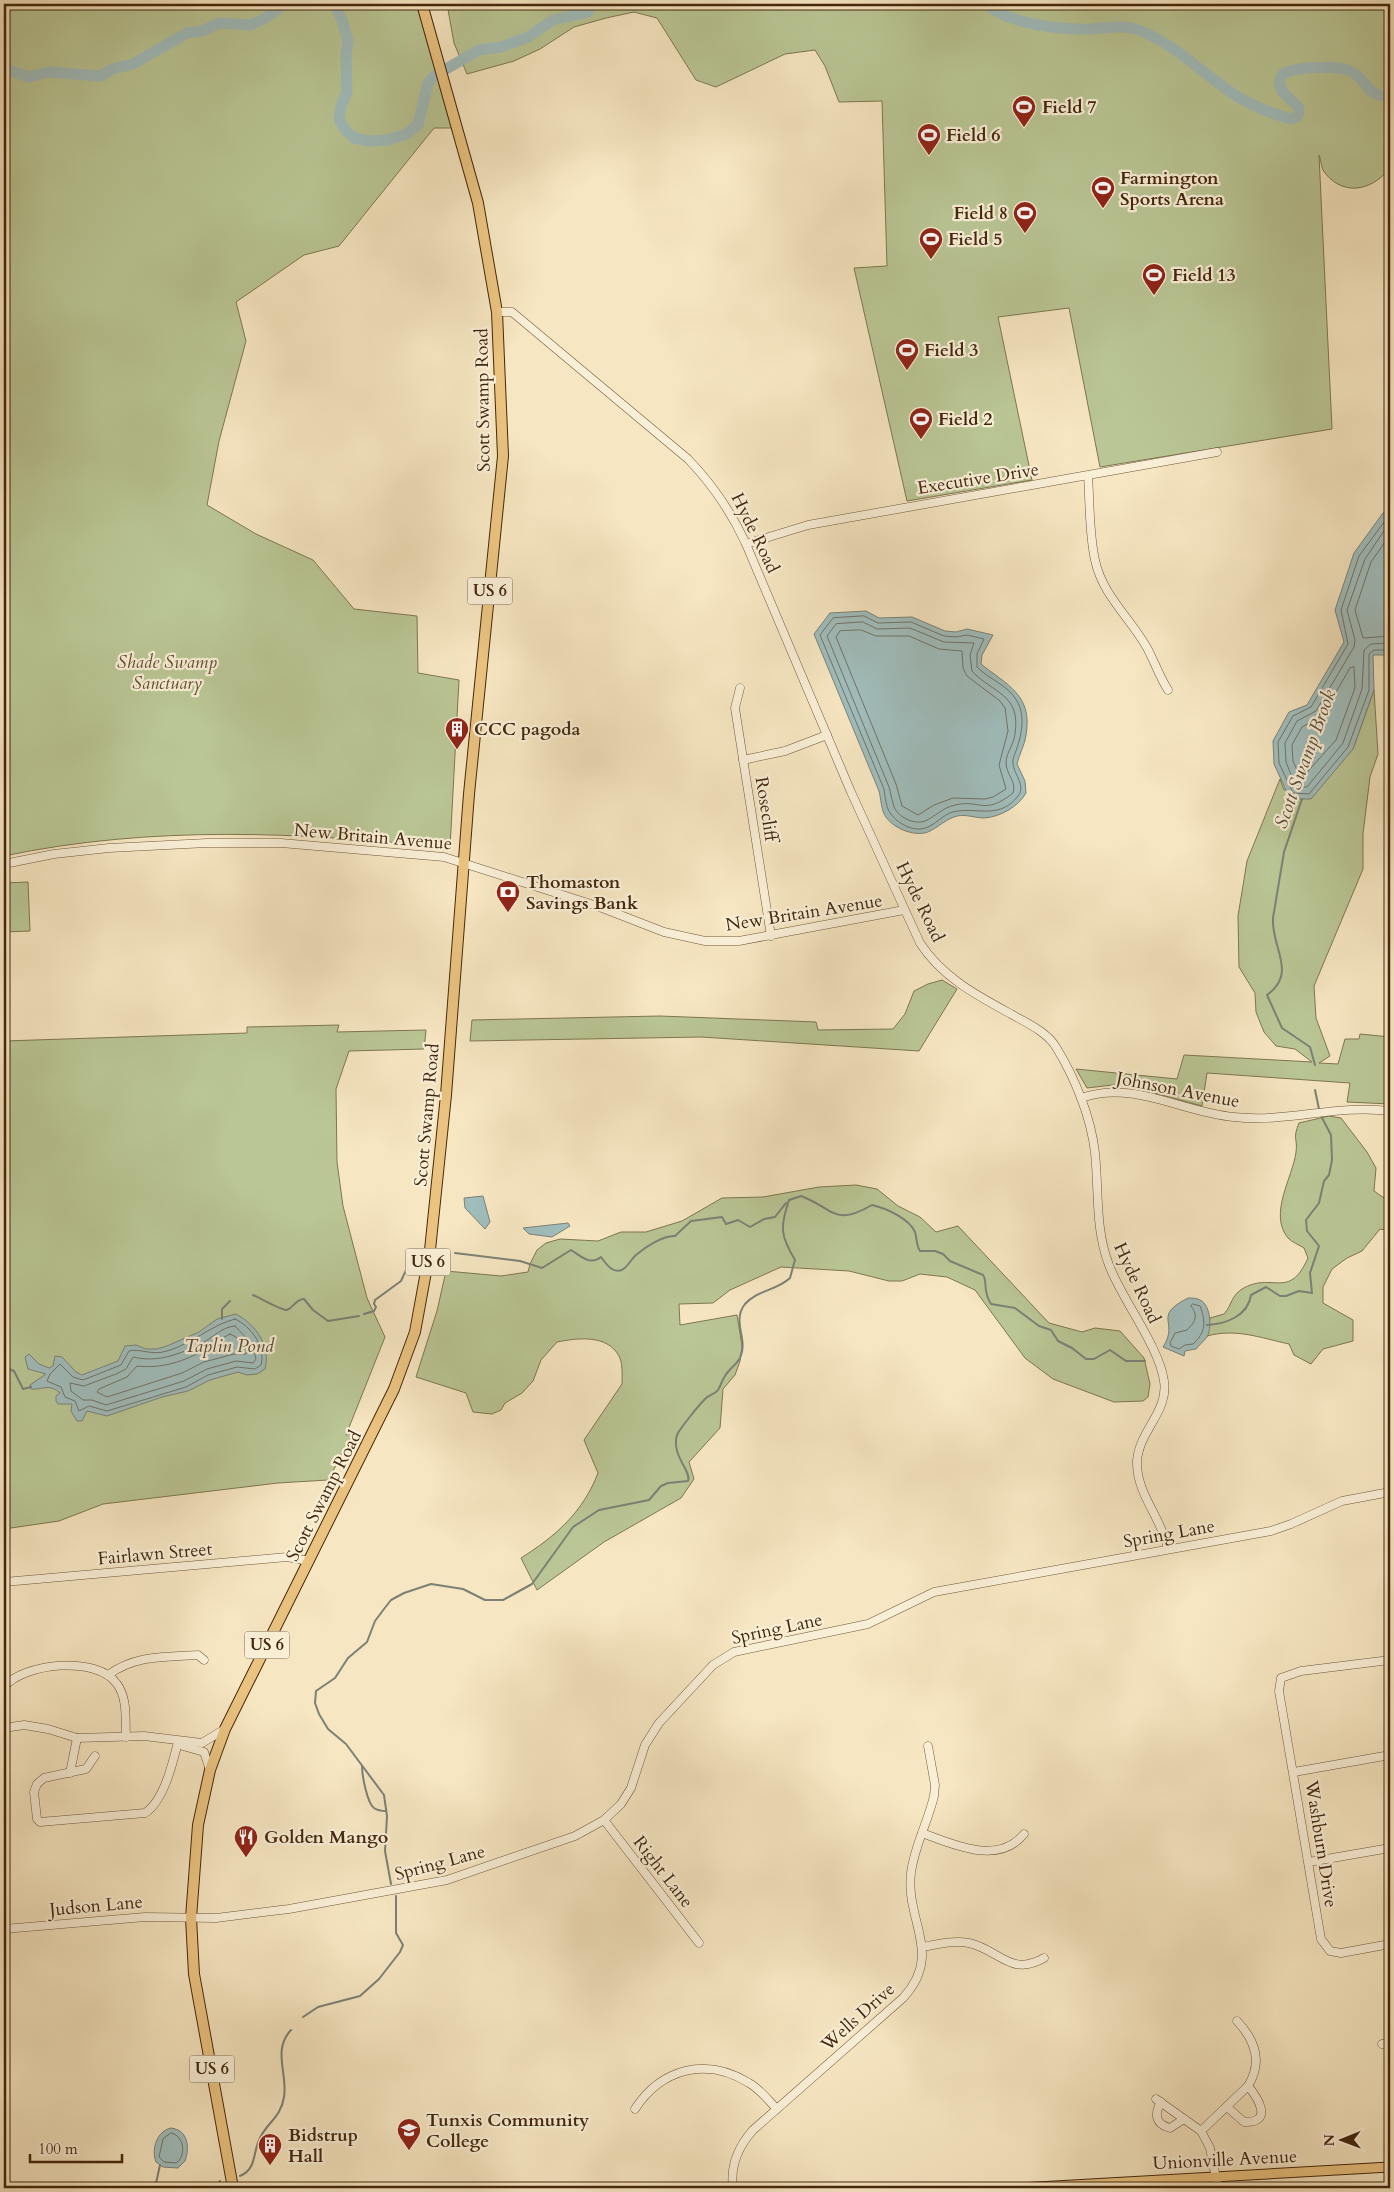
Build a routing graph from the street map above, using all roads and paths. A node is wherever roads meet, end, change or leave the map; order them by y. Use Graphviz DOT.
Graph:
graph roads {
  1 [pos="422,4"];
  2 [pos="497,312"];
  3 [pos="1217,452"];
  4 [pos="1088,476"];
  5 [pos="746,544"];
  6 [pos="740,688"];
  7 [pos="1168,690"];
  8 [pos="827,735"];
  9 [pos="743,760"];
  10 [pos="463,861"];
  11 [pos="4,864"];
  12 [pos="904,910"];
  13 [pos="771,936"];
  14 [pos="1081,1098"];
  15 [pos="1390,1111"];
  16 [pos="1390,1492"];
  17 [pos="1168,1549"];
  18 [pos="309,1561"];
  19 [pos="4,1582"];
  20 [pos="204,1660"];
  21 [pos="1390,1660"];
  22 [pos="108,1675"];
  23 [pos="4,1687"];
  24 [pos="4,1728"];
  25 [pos="225,1729"];
  26 [pos="126,1737"];
  27 [pos="77,1738"];
  28 [pos="178,1742"];
  29 [pos="928,1746"];
  30 [pos="1390,1755"];
  31 [pos="95,1756"];
  32 [pos="210,1770"];
  33 [pos="1294,1772"];
  34 [pos="70,1773"];
  35 [pos="604,1820"];
  36 [pos="922,1833"];
  37 [pos="1024,1834"];
  38 [pos="1390,1848"];
  39 [pos="1309,1862"];
  40 [pos="191,1918"];
  41 [pos="4,1929"];
  42 [pos="700,1943"];
  43 [pos="1390,1944"];
  44 [pos="923,1947"];
  45 [pos="1044,1958"];
  46 [pos="1237,2022"];
  47 [pos="1248,2086"];
  48 [pos="1227,2107"];
  49 [pos="634,2109"];
  50 [pos="777,2109"];
  51 [pos="1184,2119"];
  52 [pos="1200,2130"];
  53 [pos="1390,2167"];
  54 [pos="1216,2177"];
  55 [pos="233,2188"];
  56 [pos="734,2188"];
  57 [pos="1019,2188"];
  58 [pos="1218,2188"];
  1 -- 2 [label="highway, Scott Swamp Road / US 6"];
  2 -- 5 [label="street, Hyde Road"];
  2 -- 10 [label="highway, Scott Swamp Road / US 6"];
  3 -- 4 [label="street, Executive Drive"];
  4 -- 5 [label="street, Executive Drive"];
  4 -- 7 [label="street"];
  5 -- 8 [label="street, Hyde Road"];
  6 -- 9 [label="street, Rosecliff"];
  8 -- 9 [label="street"];
  8 -- 12 [label="street, Hyde Road"];
  9 -- 13 [label="street, Rosecliff"];
  10 -- 11 [label="street, New Britain Avenue"];
  10 -- 13 [label="street, New Britain Avenue"];
  10 -- 18 [label="highway, Scott Swamp Road / US 6"];
  12 -- 13 [label="street, New Britain Avenue"];
  12 -- 14 [label="street, Hyde Road"];
  14 -- 15 [label="street, Johnson Avenue"];
  14 -- 17 [label="street, Hyde Road"];
  16 -- 17 [label="street, Spring Lane"];
  17 -- 35 [label="street, Spring Lane"];
  18 -- 19 [label="street, Fairlawn Street"];
  18 -- 25 [label="highway, Scott Swamp Road / US 6"];
  20 -- 22 [label="street"];
  21 -- 33 [label="street, Washburn Drive"];
  22 -- 23 [label="street"];
  22 -- 26 [label="street"];
  24 -- 27 [label="street"];
  25 -- 28 [label="street"];
  25 -- 32 [label="highway, Scott Swamp Road / US 6"];
  26 -- 27 [label="street"];
  26 -- 28 [label="street"];
  27 -- 34 [label="street"];
  28 -- 32 [label="street"];
  28 -- 34 [label="street"];
  29 -- 36 [label="street, Wells Drive"];
  30 -- 33 [label="street"];
  31 -- 34 [label="street"];
  32 -- 40 [label="highway, Scott Swamp Road / US 6"];
  33 -- 39 [label="street, Washburn Drive"];
  35 -- 40 [label="street, Spring Lane"];
  35 -- 42 [label="street, Right Lane"];
  36 -- 37 [label="street"];
  36 -- 44 [label="street, Wells Drive"];
  38 -- 39 [label="street"];
  39 -- 43 [label="street, Washburn Drive"];
  40 -- 41 [label="street, Judson Lane"];
  40 -- 55 [label="highway, Scott Swamp Road / US 6"];
  44 -- 45 [label="street"];
  44 -- 50 [label="street, Wells Drive"];
  46 -- 47 [label="street"];
  47 -- 48 [label="street"];
  47 -- 48 [label="street"];
  48 -- 52 [label="street"];
  49 -- 50 [label="street"];
  50 -- 56 [label="street, Wells Drive"];
  51 -- 51 [label="street"];
  51 -- 52 [label="street"];
  52 -- 54 [label="street"];
  53 -- 54 [label="main road, Unionville Avenue"];
  54 -- 57 [label="main road, Unionville Avenue"];
  54 -- 58 [label="street"];
}
